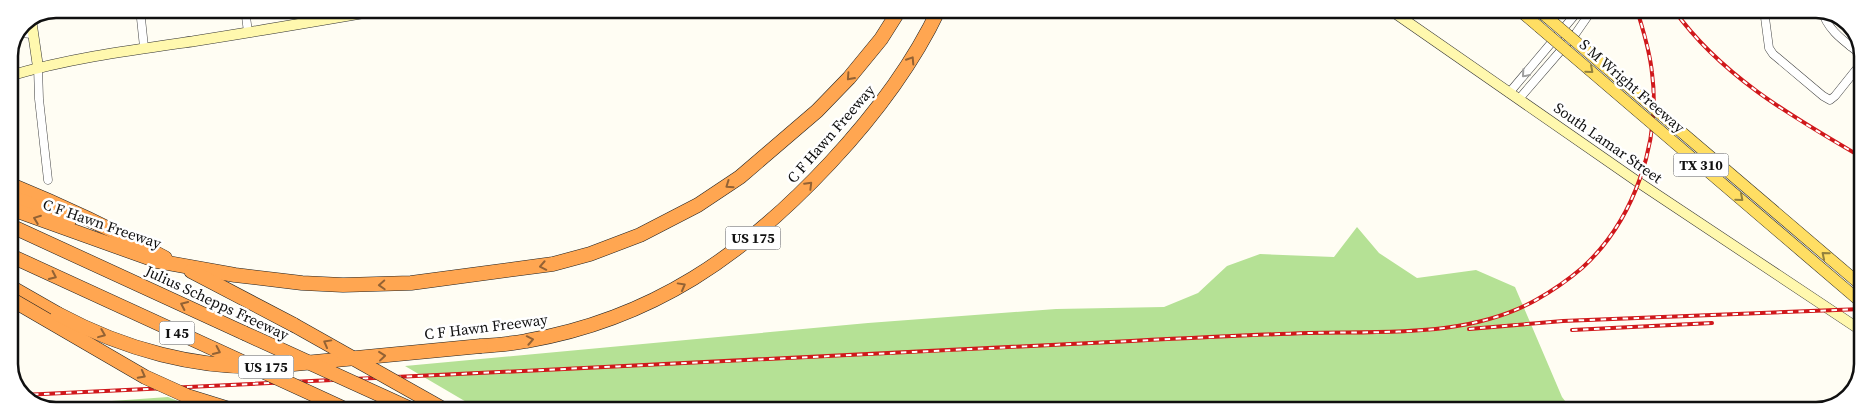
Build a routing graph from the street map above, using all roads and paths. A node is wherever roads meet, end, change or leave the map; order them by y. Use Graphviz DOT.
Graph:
graph roads {
  1 [pos="141,18"];
  2 [pos="246,18"];
  3 [pos="320,18"];
  4 [pos="894,18"];
  5 [pos="935,18"];
  6 [pos="1401,18"];
  7 [pos="1528,18"];
  8 [pos="1548,18"];
  9 [pos="1572,18"];
  10 [pos="1586,18"];
  11 [pos="1765,18"];
  12 [pos="1825,19"];
  13 [pos="32,26"];
  14 [pos="248,32"];
  15 [pos="25,33"];
  16 [pos="33,34"];
  17 [pos="1852,43"];
  18 [pos="1850,46"];
  19 [pos="144,47"];
  20 [pos="1853,49"];
  21 [pos="38,67"];
  22 [pos="1854,72"];
  23 [pos="18,73"];
  24 [pos="1509,93"];
  25 [pos="1519,99"];
  26 [pos="48,180"];
  27 [pos="18,188"];
  28 [pos="18,200"];
  29 [pos="18,211"];
  30 [pos="18,229"];
  31 [pos="164,257"];
  32 [pos="18,260"];
  33 [pos="1854,279"];
  34 [pos="18,291"];
  35 [pos="1854,296"];
  36 [pos="18,303"];
  37 [pos="1854,326"];
  38 [pos="206,402"];
  39 [pos="328,402"];
  40 [pos="394,402"];
  41 [pos="432,402"];
  1 -- 19 [label="street"];
  2 -- 14 [label="street"];
  3 -- 14 [label="main road"];
  4 -- 29 [label="highway, C F Hawn Freeway, one-way"];
  34 -- 5 [label="highway, C F Hawn Freeway / US 175, one-way, bridge"];
  6 -- 24 [label="main road, South Lamar Street"];
  7 -- 35 [label="main road, S M Wright Freeway / TX 310, one-way, bridge"];
  33 -- 8 [label="main road, S M Wright Freeway / TX 310, one-way, bridge"];
  9 -- 24 [label="street, one-way"];
  10 -- 25 [label="street"];
  11 -- 22 [label="street"];
  12 -- 18 [label="street"];
  13 -- 16 [label="main road"];
  14 -- 19 [label="main road"];
  15 -- 16 [label="street"];
  16 -- 21 [label="main road"];
  17 -- 18 [label="street"];
  18 -- 20 [label="street"];
  19 -- 21 [label="main road"];
  21 -- 23 [label="main road"];
  21 -- 26 [label="street"];
  24 -- 25 [label="main road, South Lamar Street"];
  25 -- 37 [label="main road, South Lamar Street"];
  27 -- 31 [label="highway"];
  28 -- 31 [label="highway"];
  40 -- 30 [label="highway, Julius Schepps Freeway / I 45, one-way, bridge"];
  41 -- 31 [label="highway, one-way, bridge"];
  32 -- 39 [label="highway, I 45, one-way, bridge"];
  36 -- 38 [label="highway, one-way, bridge"];
}
